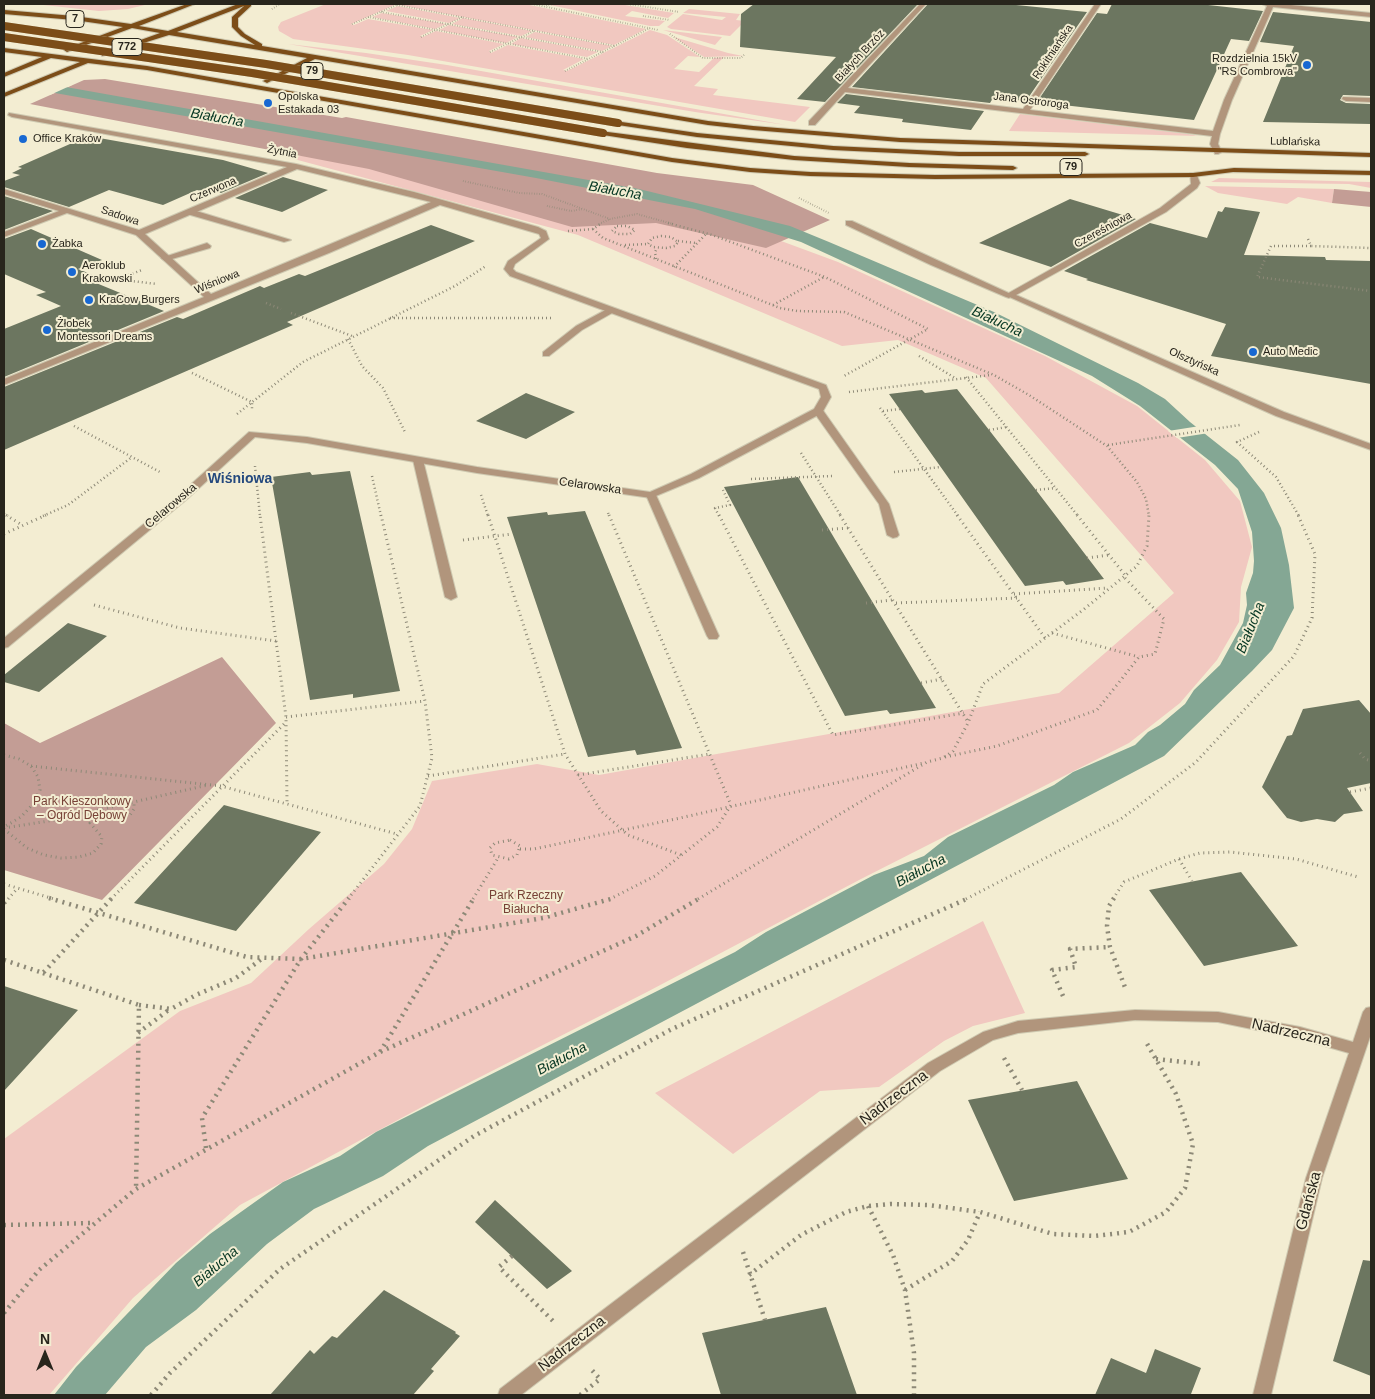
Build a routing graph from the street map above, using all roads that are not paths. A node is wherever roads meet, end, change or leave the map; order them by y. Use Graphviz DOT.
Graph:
graph roads {
  1 [pos="192,4"];
  2 [pos="243,4"];
  3 [pos="252,4"];
  4 [pos="923,4"];
  5 [pos="1098,4"];
  6 [pos="1262,4"];
  7 [pos="1271,5"];
  8 [pos="4,12"];
  9 [pos="1371,15"];
  10 [pos="4,26"];
  11 [pos="130,26"];
  12 [pos="167,33"];
  13 [pos="4,37"];
  14 [pos="4,50"];
  15 [pos="276,50"];
  16 [pos="51,56"];
  17 [pos="314,57"];
  18 [pos="87,61"];
  19 [pos="7,73"];
  20 [pos="257,86"];
  21 [pos="844,90"];
  22 [pos="4,95"];
  23 [pos="1346,99"];
  24 [pos="1371,100"];
  25 [pos="1025,111"];
  26 [pos="12,115"];
  27 [pos="812,123"];
  28 [pos="1216,134"];
  29 [pos="1218,152"];
  30 [pos="1371,155"];
  31 [pos="296,166"];
  32 [pos="1234,170"];
  33 [pos="1371,173"];
  34 [pos="1193,175"];
  35 [pos="4,191"];
  36 [pos="439,202"];
  37 [pos="66,210"];
  38 [pos="190,212"];
  39 [pos="850,223"];
  40 [pos="4,234"];
  41 [pos="139,234"];
  42 [pos="286,240"];
  43 [pos="207,246"];
  44 [pos="167,259"];
  45 [pos="1009,295"];
  46 [pos="209,297"];
  47 [pos="611,310"];
  48 [pos="546,354"];
  49 [pos="4,382"];
  50 [pos="818,411"];
  51 [pos="1371,447"];
  52 [pos="418,460"];
  53 [pos="651,495"];
  54 [pos="894,535"];
  55 [pos="451,597"];
  56 [pos="713,636"];
  57 [pos="4,644"];
  58 [pos="1371,1012"];
  59 [pos="1357,1049"];
  60 [pos="507,1395"];
  61 [pos="1262,1395"];
  1 -- 11 [label="main road, 772"];
  2 -- 12 [label="main road, 772"];
  3 -- 15 [label="main road"];
  4 -- 21 [label="street, Białych Brzóz"];
  5 -- 25 [label="street, Rokitniańska"];
  6 -- 7 [label="street"];
  7 -- 9 [label="street"];
  7 -- 28 [label="street"];
  8 -- 11 [label="main road, 7"];
  10 -- 29 [label="main road, 79, bridge"];
  11 -- 12 [label="main road"];
  11 -- 16 [label="main road, 772"];
  12 -- 15 [label="main road"];
  12 -- 18 [label="main road, 772"];
  13 -- 32 [label="main road, 79, bridge"];
  14 -- 16 [label="main road"];
  15 -- 17 [label="main road"];
  16 -- 18 [label="main road"];
  16 -- 19 [label="main road"];
  17 -- 20 [label="main road"];
  17 -- 29 [label="main road"];
  18 -- 20 [label="main road"];
  18 -- 22 [label="main road"];
  20 -- 34 [label="main road"];
  21 -- 25 [label="street, Jana Ostroroga"];
  21 -- 27 [label="street, Białych Brzóz"];
  23 -- 24 [label="street"];
  25 -- 28 [label="street, Jana Ostroroga"];
  26 -- 31 [label="street, Żytnia"];
  28 -- 29 [label="street"];
  29 -- 30 [label="main road, Lublańska / 79"];
  31 -- 36 [label="street, Żytnia"];
  31 -- 38 [label="street, Czerwona"];
  32 -- 33 [label="main road, 79"];
  32 -- 34 [label="main road"];
  34 -- 45 [label="street, Czereśniowa"];
  35 -- 37 [label="street, Sadowa"];
  36 -- 46 [label="street, Wiśniowa"];
  36 -- 47 [label="street, Żytnia"];
  37 -- 40 [label="street"];
  37 -- 41 [label="street, Sadowa"];
  38 -- 41 [label="street, Czerwona"];
  38 -- 42 [label="street"];
  39 -- 45 [label="street, Olsztyńska"];
  41 -- 44 [label="street, Sadowa"];
  43 -- 44 [label="street"];
  44 -- 46 [label="street, Sadowa"];
  45 -- 51 [label="street, Olsztyńska"];
  46 -- 49 [label="street, Wiśniowa"];
  47 -- 48 [label="street"];
  47 -- 50 [label="street"];
  50 -- 53 [label="street"];
  50 -- 54 [label="street"];
  52 -- 53 [label="street, Celarowska"];
  52 -- 55 [label="street"];
  52 -- 57 [label="street, Celarowska"];
  53 -- 56 [label="street"];
  58 -- 59 [label="street, Gdańska"];
  59 -- 60 [label="street, Nadrzeczna"];
  59 -- 61 [label="street, Gdańska"];
}
